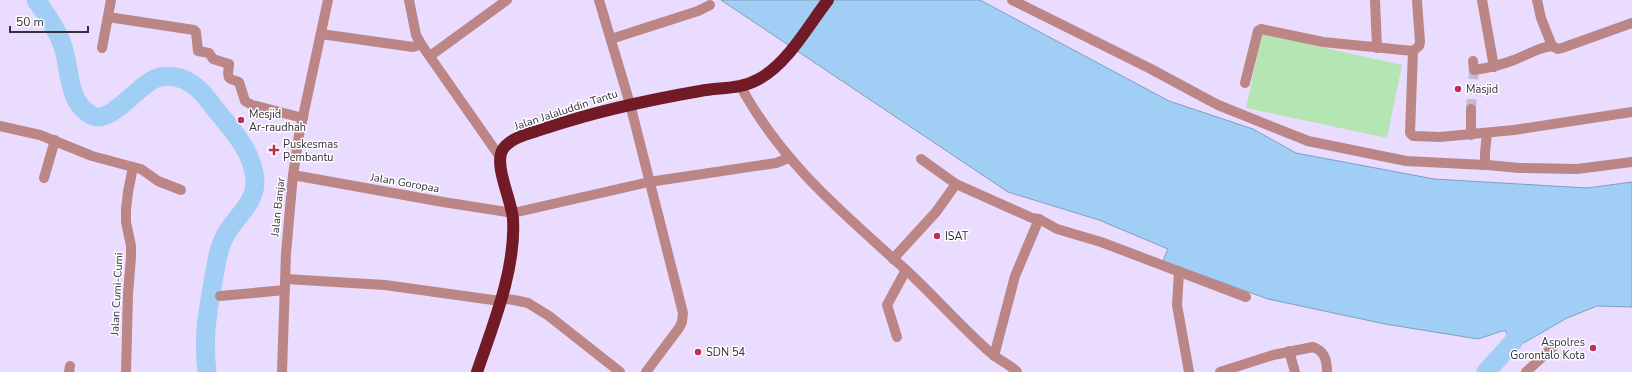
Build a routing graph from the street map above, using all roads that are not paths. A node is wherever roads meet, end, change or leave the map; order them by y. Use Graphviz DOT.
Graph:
graph roads {
  1 [pos="111,0"];
  2 [pos="328,0"];
  3 [pos="409,0"];
  4 [pos="507,0"];
  5 [pos="599,0"];
  6 [pos="828,0"];
  7 [pos="1012,0"];
  8 [pos="1375,0"];
  9 [pos="1482,0"];
  10 [pos="1537,0"];
  11 [pos="1417,1"];
  12 [pos="710,5"];
  13 [pos="108,17"];
  14 [pos="1632,23"];
  15 [pos="321,34"];
  16 [pos="611,39"];
  17 [pos="422,44"];
  18 [pos="1552,46"];
  19 [pos="102,48"];
  20 [pos="1377,48"];
  21 [pos="1413,51"];
  22 [pos="430,56"];
  23 [pos="1473,61"];
  24 [pos="1494,67"];
  25 [pos="1245,83"];
  26 [pos="741,87"];
  27 [pos="630,104"];
  28 [pos="1471,109"];
  29 [pos="1632,112"];
  30 [pos="303,118"];
  31 [pos="0,126"];
  32 [pos="1487,133"];
  33 [pos="1471,135"];
  34 [pos="54,140"];
  35 [pos="786,155"];
  36 [pos="500,157"];
  37 [pos="921,159"];
  38 [pos="1632,162"];
  39 [pos="1485,165"];
  40 [pos="133,167"];
  41 [pos="293,175"];
  42 [pos="44,178"];
  43 [pos="650,182"];
  44 [pos="956,184"];
  45 [pos="181,190"];
  46 [pos="513,213"];
  47 [pos="1038,219"];
  48 [pos="894,259"];
  49 [pos="906,270"];
  50 [pos="1179,272"];
  51 [pos="286,279"];
  52 [pos="285,290"];
  53 [pos="220,296"];
  54 [pos="1246,297"];
  55 [pos="500,301"];
  56 [pos="898,337"];
  57 [pos="1553,347"];
  58 [pos="1289,351"];
  59 [pos="994,356"];
  60 [pos="1236,369"];
  61 [pos="126,372"];
  62 [pos="282,372"];
  63 [pos="478,372"];
  64 [pos="620,372"];
  65 [pos="646,372"];
  66 [pos="1017,372"];
  67 [pos="1189,372"];
  68 [pos="1220,372"];
  69 [pos="1295,372"];
  70 [pos="1327,372"];
  71 [pos="1526,372"];
  1 -- 13 [label="street"];
  2 -- 15 [label="street, Jalan Banjar"];
  3 -- 17 [label="street"];
  4 -- 22 [label="street"];
  5 -- 16 [label="street"];
  6 -- 26 [label="highway, Jalan Jalaluddin Tantu"];
  7 -- 39 [label="street"];
  8 -- 20 [label="street"];
  9 -- 24 [label="street"];
  10 -- 18 [label="street"];
  11 -- 21 [label="street"];
  12 -- 16 [label="street"];
  13 -- 19 [label="street"];
  13 -- 30 [label="street"];
  14 -- 18 [label="street"];
  15 -- 17 [label="street"];
  15 -- 30 [label="street, Jalan Banjar"];
  16 -- 27 [label="street"];
  17 -- 22 [label="street"];
  18 -- 24 [label="street"];
  20 -- 21 [label="street"];
  20 -- 25 [label="street"];
  21 -- 33 [label="street"];
  22 -- 36 [label="street"];
  23 -- 24 [label="street"];
  26 -- 27 [label="highway, Jalan Jalaluddin Tantu"];
  26 -- 35 [label="street"];
  27 -- 36 [label="highway, Jalan Jalaluddin Tantu"];
  27 -- 43 [label="street"];
  28 -- 33 [label="street"];
  29 -- 32 [label="street"];
  30 -- 41 [label="street, Jalan Banjar"];
  31 -- 34 [label="street"];
  32 -- 33 [label="street"];
  32 -- 39 [label="street"];
  34 -- 40 [label="street"];
  34 -- 42 [label="street"];
  35 -- 43 [label="street"];
  35 -- 48 [label="street"];
  36 -- 46 [label="highway"];
  37 -- 44 [label="street"];
  38 -- 39 [label="street"];
  40 -- 45 [label="street"];
  40 -- 61 [label="street, Jalan Cumi-Cumi"];
  41 -- 46 [label="street, Jalan Goropaa"];
  41 -- 51 [label="street, Jalan Banjar"];
  43 -- 46 [label="street"];
  43 -- 65 [label="street"];
  44 -- 47 [label="street"];
  44 -- 48 [label="street"];
  46 -- 55 [label="highway"];
  47 -- 50 [label="street"];
  47 -- 59 [label="street"];
  48 -- 49 [label="street"];
  49 -- 56 [label="street"];
  49 -- 59 [label="street"];
  50 -- 54 [label="street"];
  50 -- 67 [label="street"];
  51 -- 52 [label="street, Jalan Banjar"];
  51 -- 55 [label="street"];
  52 -- 53 [label="street"];
  52 -- 62 [label="street, Jalan Banjar"];
  55 -- 63 [label="highway"];
  55 -- 64 [label="street"];
  57 -- 71 [label="street"];
  58 -- 60 [label="street"];
  58 -- 69 [label="street"];
  58 -- 70 [label="street"];
  59 -- 66 [label="street"];
  60 -- 68 [label="street"];
}
